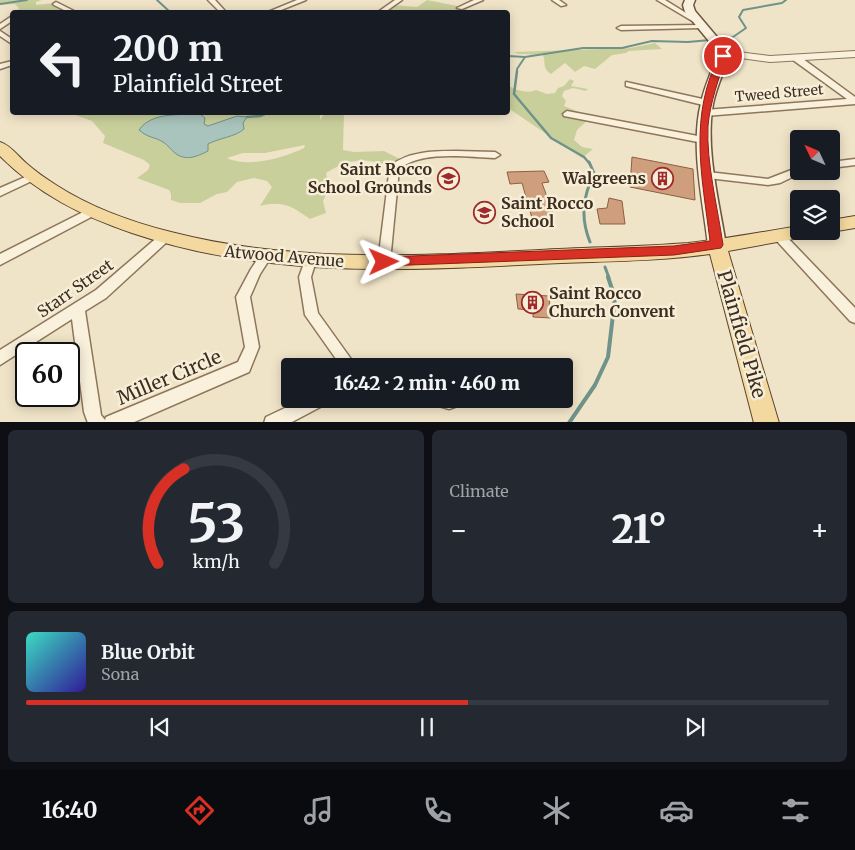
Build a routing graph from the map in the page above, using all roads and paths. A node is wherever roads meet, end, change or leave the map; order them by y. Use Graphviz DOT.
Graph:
graph roads {
  1 [pos="211,0"];
  2 [pos="303,0"];
  3 [pos="399,0"];
  4 [pos="480,0"];
  5 [pos="555,0"];
  6 [pos="660,0"];
  7 [pos="689,3"];
  8 [pos="56,4"];
  9 [pos="563,5"];
  10 [pos="460,8"];
  11 [pos="68,10"];
  12 [pos="221,10"];
  13 [pos="276,10"];
  14 [pos="384,10"];
  15 [pos="698,23"];
  16 [pos="621,28"];
  17 [pos="717,46"];
  18 [pos="855,54"];
  19 [pos="796,58"];
  20 [pos="629,84"];
  21 [pos="855,101"];
  22 [pos="706,108"];
  23 [pos="567,114"];
  24 [pos="704,140"];
  25 [pos="0,147"];
  26 [pos="496,155"];
  27 [pos="855,162"];
  28 [pos="840,164"];
  29 [pos="790,174"];
  30 [pos="708,175"];
  31 [pos="32,176"];
  32 [pos="0,192"];
  33 [pos="91,212"];
  34 [pos="855,222"];
  35 [pos="840,224"];
  36 [pos="790,234"];
  37 [pos="779,236"];
  38 [pos="164,238"];
  39 [pos="717,245"];
  40 [pos="266,257"];
  41 [pos="0,260"];
  42 [pos="310,261"];
  43 [pos="384,262"];
  44 [pos="78,311"];
  45 [pos="855,317"];
  46 [pos="0,358"];
  47 [pos="343,358"];
  48 [pos="301,408"];
  49 [pos="98,422"];
  50 [pos="112,422"];
  51 [pos="272,422"];
  52 [pos="766,422"];
  1 -- 12 [label="street"];
  2 -- 13 [label="street"];
  3 -- 14 [label="street"];
  4 -- 10 [label="street"];
  5 -- 9 [label="street"];
  6 -- 7 [label="street"];
  6 -- 15 [label="street"];
  7 -- 15 [label="main road"];
  8 -- 11 [label="street"];
  15 -- 16 [label="street"];
  15 -- 17 [label="main road"];
  17 -- 19 [label="street"];
  17 -- 22 [label="main road"];
  18 -- 19 [label="street"];
  19 -- 21 [label="street"];
  20 -- 22 [label="street, Tweed Street"];
  21 -- 22 [label="street, Tweed Street"];
  22 -- 24 [label="main road"];
  23 -- 24 [label="street"];
  24 -- 30 [label="main road"];
  25 -- 31 [label="main road, Atwood Avenue"];
  26 -- 43 [label="street"];
  27 -- 28 [label="street"];
  29 -- 30 [label="street"];
  30 -- 39 [label="main road"];
  31 -- 32 [label="street"];
  31 -- 33 [label="main road, Atwood Avenue"];
  33 -- 38 [label="main road, Atwood Avenue"];
  33 -- 41 [label="street"];
  34 -- 35 [label="main road"];
  36 -- 37 [label="main road, Atwood Avenue"];
  37 -- 39 [label="main road, Atwood Avenue"];
  37 -- 45 [label="street"];
  38 -- 40 [label="main road, Atwood Avenue"];
  38 -- 44 [label="street, Starr Street"];
  39 -- 43 [label="main road, Atwood Avenue"];
  39 -- 52 [label="main road, Plainfield Pike"];
  40 -- 42 [label="main road, Atwood Avenue"];
  40 -- 50 [label="street, Miller Circle"];
  42 -- 43 [label="main road, Atwood Avenue"];
  42 -- 47 [label="street"];
  44 -- 46 [label="street, Starr Street"];
  44 -- 49 [label="street"];
  48 -- 51 [label="street"];
}
